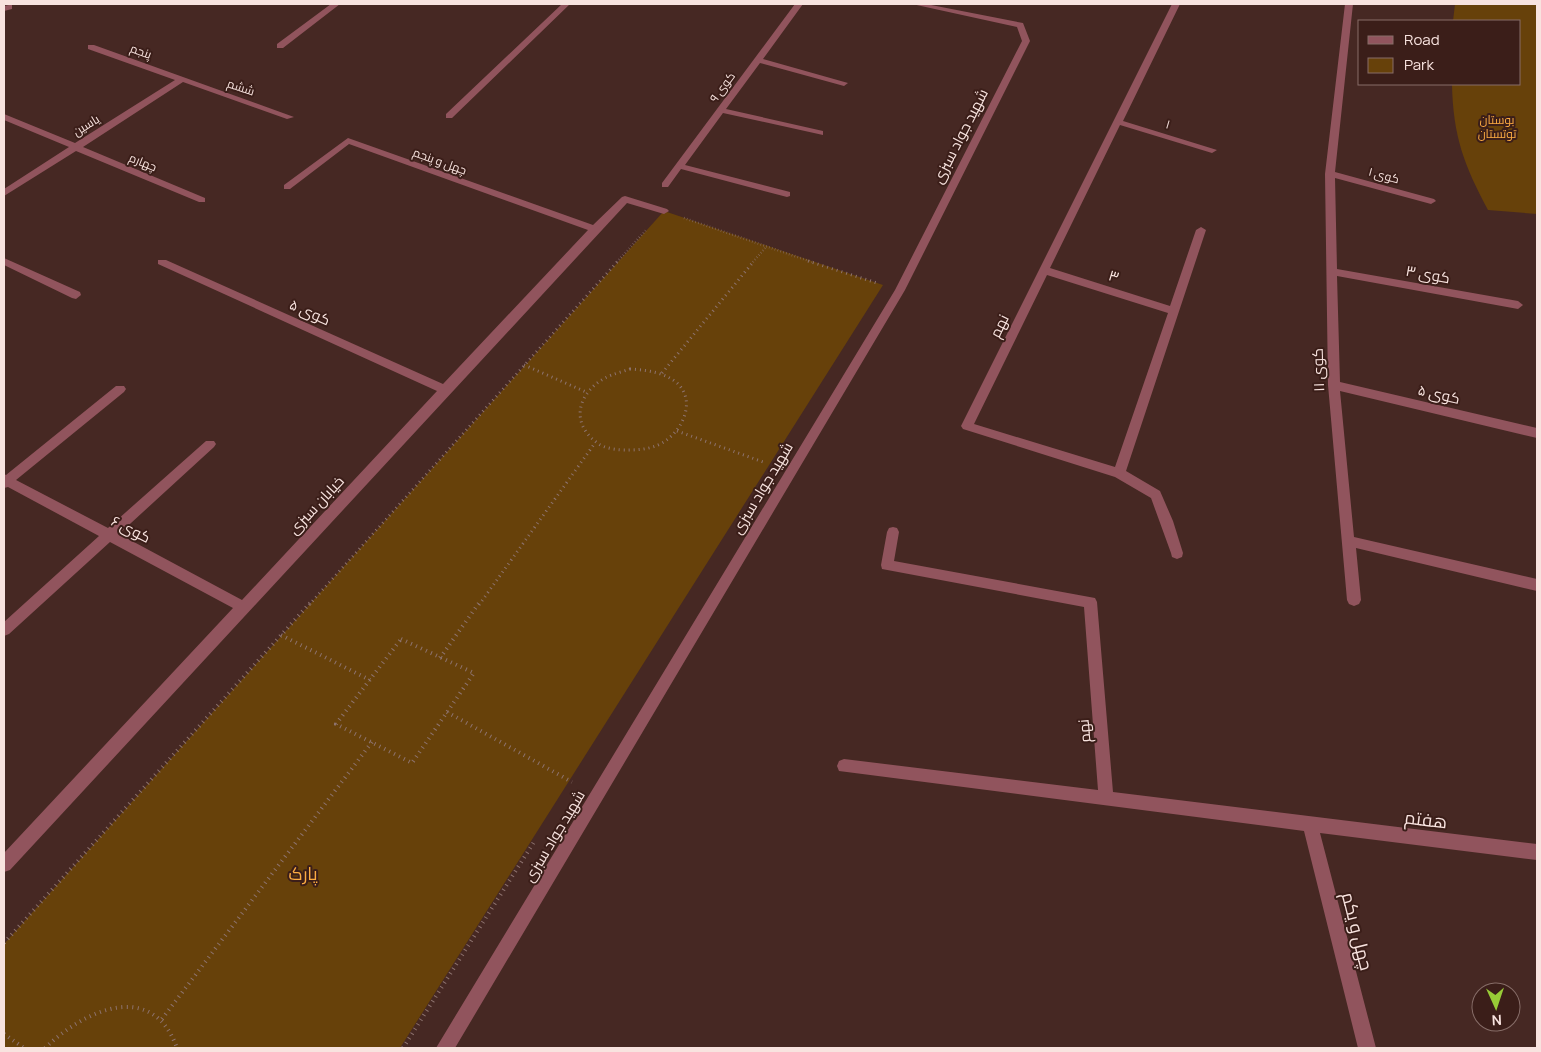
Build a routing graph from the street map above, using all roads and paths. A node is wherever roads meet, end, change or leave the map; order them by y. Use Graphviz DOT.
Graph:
graph roads {
  1 [pos="336,4"];
  2 [pos="566,4"];
  3 [pos="799,4"];
  4 [pos="916,4"];
  5 [pos="1176,4"];
  6 [pos="1349,4"];
  7 [pos="280,46"];
  8 [pos="91,47"];
  9 [pos="758,60"];
  10 [pos="182,80"];
  11 [pos="844,83"];
  12 [pos="721,110"];
  13 [pos="449,116"];
  14 [pos="4,117"];
  15 [pos="290,118"];
  16 [pos="1118,122"];
  17 [pos="820,133"];
  18 [pos="75,148"];
  19 [pos="1212,150"];
  20 [pos="680,166"];
  21 [pos="1330,174"];
  22 [pos="665,185"];
  23 [pos="287,187"];
  24 [pos="4,193"];
  25 [pos="787,194"];
  26 [pos="202,200"];
  27 [pos="1431,201"];
  28 [pos="664,211"];
  29 [pos="595,229"];
  30 [pos="1201,230"];
  31 [pos="765,248"];
  32 [pos="4,261"];
  33 [pos="162,262"];
  34 [pos="1044,270"];
  35 [pos="1332,272"];
  36 [pos="883,285"];
  37 [pos="76,295"];
  38 [pos="1518,305"];
  39 [pos="1174,311"];
  40 [pos="524,366"];
  41 [pos="662,373"];
  42 [pos="1334,385"];
  43 [pos="120,389"];
  44 [pos="445,390"];
  45 [pos="586,392"];
  46 [pos="677,431"];
  47 [pos="1537,433"];
  48 [pos="595,443"];
  49 [pos="210,444"];
  50 [pos="770,464"];
  51 [pos="1119,473"];
  52 [pos="5,481"];
  53 [pos="893,532"];
  54 [pos="107,536"];
  55 [pos="1348,541"];
  56 [pos="1177,553"];
  57 [pos="1537,585"];
  58 [pos="1354,600"];
  59 [pos="243,607"];
  60 [pos="4,630"];
  61 [pos="281,635"];
  62 [pos="440,658"];
  63 [pos="370,680"];
  64 [pos="447,712"];
  65 [pos="372,742"];
  66 [pos="844,766"];
  67 [pos="578,774"];
  68 [pos="572,782"];
  69 [pos="567,791"];
  70 [pos="1106,798"];
  71 [pos="1310,824"];
  72 [pos="535,841"];
  73 [pos="1537,852"];
  74 [pos="4,864"];
  75 [pos="4,943"];
  76 [pos="162,1019"];
  77 [pos="4,1034"];
  78 [pos="24,1048"];
  79 [pos="45,1048"];
  80 [pos="177,1048"];
  81 [pos="402,1048"];
  82 [pos="445,1048"];
  83 [pos="1367,1048"];
  1 -- 7 [label="street"];
  2 -- 13 [label="street"];
  3 -- 9 [label="street, کوی ۹"];
  4 -- 82 [label="street, شهید جواد سبزی"];
  5 -- 16 [label="street, نهم"];
  6 -- 21 [label="street, کوی ۱۱"];
  8 -- 10 [label="street, پنجم"];
  9 -- 11 [label="street"];
  9 -- 12 [label="street, کوی ۹"];
  10 -- 15 [label="street, ششم"];
  10 -- 18 [label="street, یاسین"];
  12 -- 17 [label="street"];
  12 -- 20 [label="street, کوی ۹"];
  14 -- 18 [label="street, چهارم"];
  16 -- 19 [label="street, ۱"];
  16 -- 34 [label="street, نهم"];
  18 -- 24 [label="street, یاسین"];
  18 -- 26 [label="street, چهارم"];
  20 -- 22 [label="street, کوی ۹"];
  20 -- 25 [label="street"];
  21 -- 27 [label="street, کوی ۱"];
  21 -- 35 [label="street, کوی ۱۱"];
  23 -- 29 [label="street, چهل و پنجم"];
  28 -- 29 [label="street, خیابان سبزی"];
  28 -- 31 [label="path"];
  28 -- 40 [label="path"];
  29 -- 44 [label="street, خیابان سبزی"];
  30 -- 39 [label="street"];
  31 -- 36 [label="path"];
  31 -- 41 [label="path"];
  32 -- 37 [label="street"];
  33 -- 44 [label="street, کوی ۵"];
  34 -- 39 [label="street, ۳"];
  34 -- 51 [label="street, نهم"];
  35 -- 38 [label="street, کوی ۳"];
  35 -- 42 [label="street, کوی ۱۱"];
  39 -- 51 [label="street"];
  40 -- 45 [label="path"];
  40 -- 61 [label="path"];
  41 -- 45 [label="path"];
  41 -- 46 [label="path"];
  42 -- 47 [label="street, کوی ۵"];
  42 -- 55 [label="street, کوی ۱۱"];
  43 -- 52 [label="street"];
  44 -- 59 [label="street, خیابان سبزی"];
  45 -- 48 [label="path"];
  46 -- 48 [label="path"];
  46 -- 50 [label="path"];
  48 -- 62 [label="path"];
  49 -- 54 [label="street"];
  51 -- 56 [label="street, نهم"];
  52 -- 54 [label="street, کوی ۶"];
  53 -- 70 [label="street, نهم"];
  54 -- 59 [label="street, کوی ۶"];
  54 -- 60 [label="street"];
  55 -- 57 [label="street"];
  55 -- 58 [label="street, کوی ۱۱"];
  59 -- 74 [label="street, خیابان سبزی"];
  61 -- 63 [label="path"];
  61 -- 75 [label="path"];
  62 -- 63 [label="path"];
  62 -- 64 [label="path"];
  63 -- 65 [label="path"];
  64 -- 65 [label="path"];
  64 -- 68 [label="path"];
  65 -- 76 [label="path"];
  66 -- 70 [label="street, هفتم"];
  67 -- 68 [label="path"];
  68 -- 69 [label="path"];
  70 -- 71 [label="street, هفتم"];
  71 -- 73 [label="street, هفتم"];
  71 -- 83 [label="street, چهل و یکم"];
  72 -- 81 [label="path"];
  76 -- 79 [label="path"];
  76 -- 80 [label="path"];
  77 -- 78 [label="path"];
}
